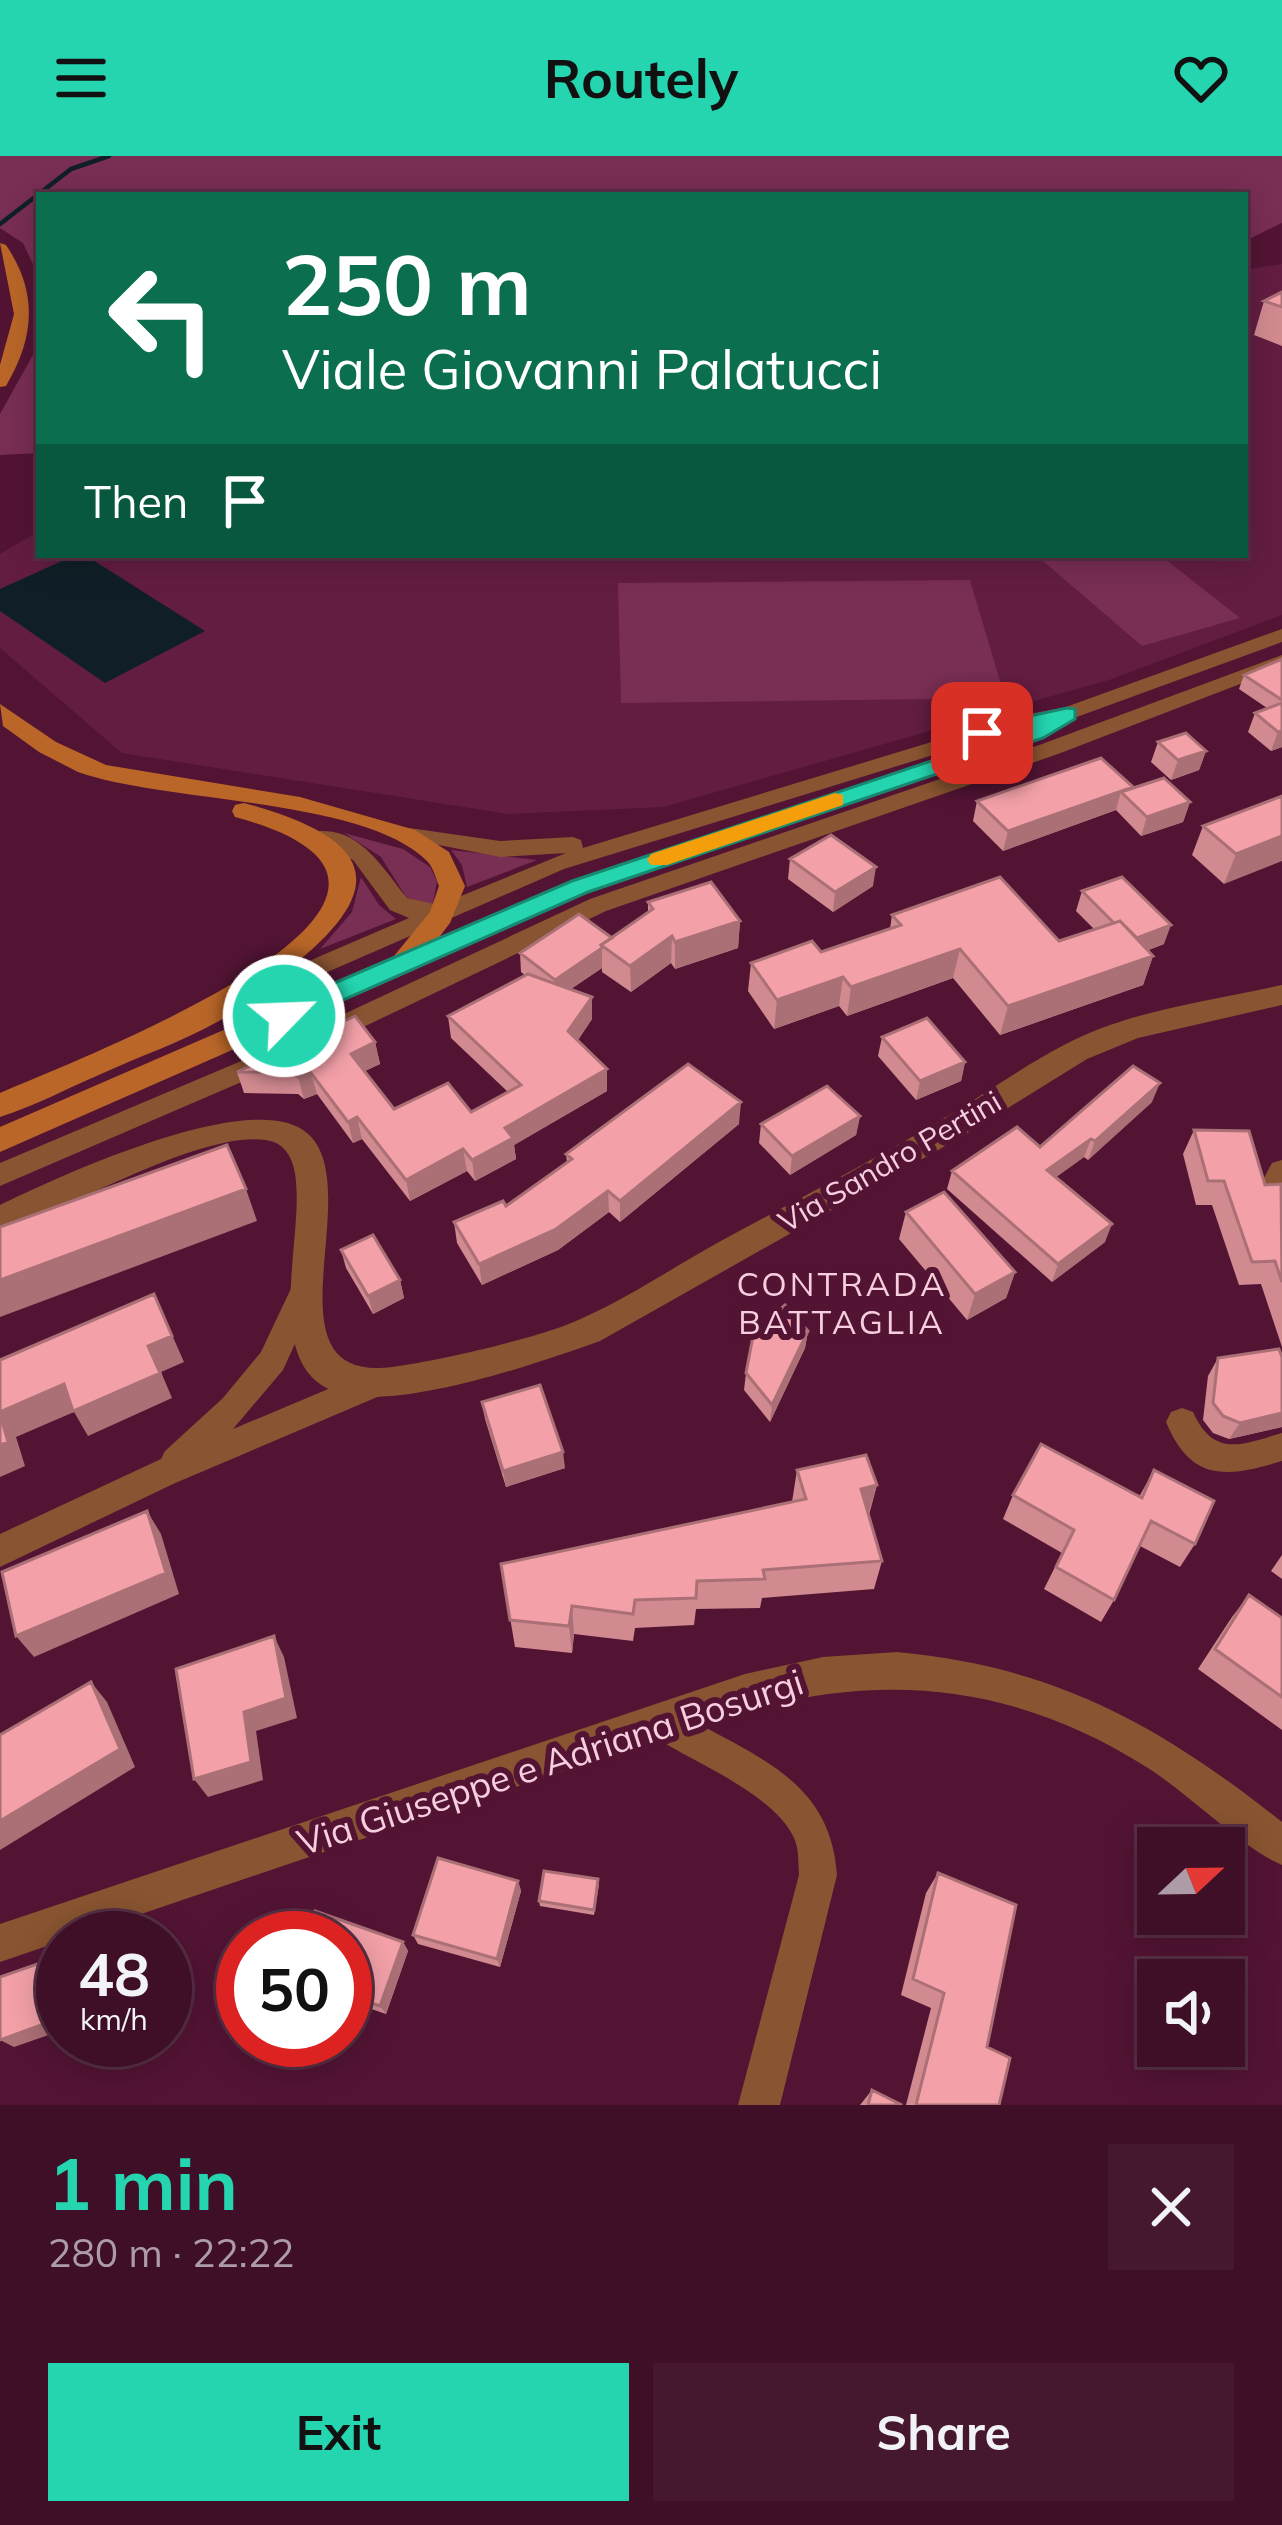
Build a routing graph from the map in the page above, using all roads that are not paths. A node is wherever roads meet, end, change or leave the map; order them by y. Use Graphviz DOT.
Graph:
graph roads {
  1 [pos="0,248"];
  2 [pos="0,382"];
  3 [pos="1282,635"];
  4 [pos="1282,662"];
  5 [pos="0,711"];
  6 [pos="1067,714"];
  7 [pos="152,783"];
  8 [pos="396,830"];
  9 [pos="649,832"];
  10 [pos="320,837"];
  11 [pos="523,911"];
  12 [pos="440,913"];
  13 [pos="404,963"];
  14 [pos="1282,995"];
  15 [pos="211,1013"];
  16 [pos="0,1106"];
  17 [pos="0,1140"];
  18 [pos="1282,1172"];
  19 [pos="0,1175"];
  20 [pos="1282,1199"];
  21 [pos="6,1215"];
  22 [pos="305,1289"];
  23 [pos="370,1385"];
  24 [pos="1181,1422"];
  25 [pos="1282,1447"];
  26 [pos="162,1474"];
  27 [pos="0,1551"];
  28 [pos="660,1720"];
  29 [pos="1282,1846"];
  30 [pos="0,1943"];
  31 [pos="759,2105"];
  1 -- 2 [label="main road"];
  3 -- 6 [label="street"];
  4 -- 19 [label="street"];
  5 -- 7 [label="main road"];
  6 -- 9 [label="street"];
  6 -- 11 [label="street"];
  7 -- 8 [label="main road"];
  7 -- 10 [label="main road"];
  8 -- 9 [label="street"];
  8 -- 12 [label="main road"];
  9 -- 12 [label="street"];
  10 -- 12 [label="street"];
  10 -- 15 [label="main road"];
  11 -- 12 [label="street"];
  11 -- 13 [label="street"];
  12 -- 13 [label="main road"];
  12 -- 15 [label="street"];
  13 -- 17 [label="main road"];
  14 -- 23 [label="street, Via Sandro Pertini"];
  15 -- 16 [label="main road"];
  18 -- 20 [label="street"];
  21 -- 22 [label="street"];
  22 -- 23 [label="street"];
  22 -- 26 [label="street"];
  23 -- 26 [label="street"];
  24 -- 25 [label="street"];
  26 -- 27 [label="street"];
  28 -- 29 [label="street, Via Giuseppe e Adriana Bosurgi"];
  28 -- 30 [label="street, Via Giuseppe e Adriana Bosurgi"];
  28 -- 31 [label="street"];
}
